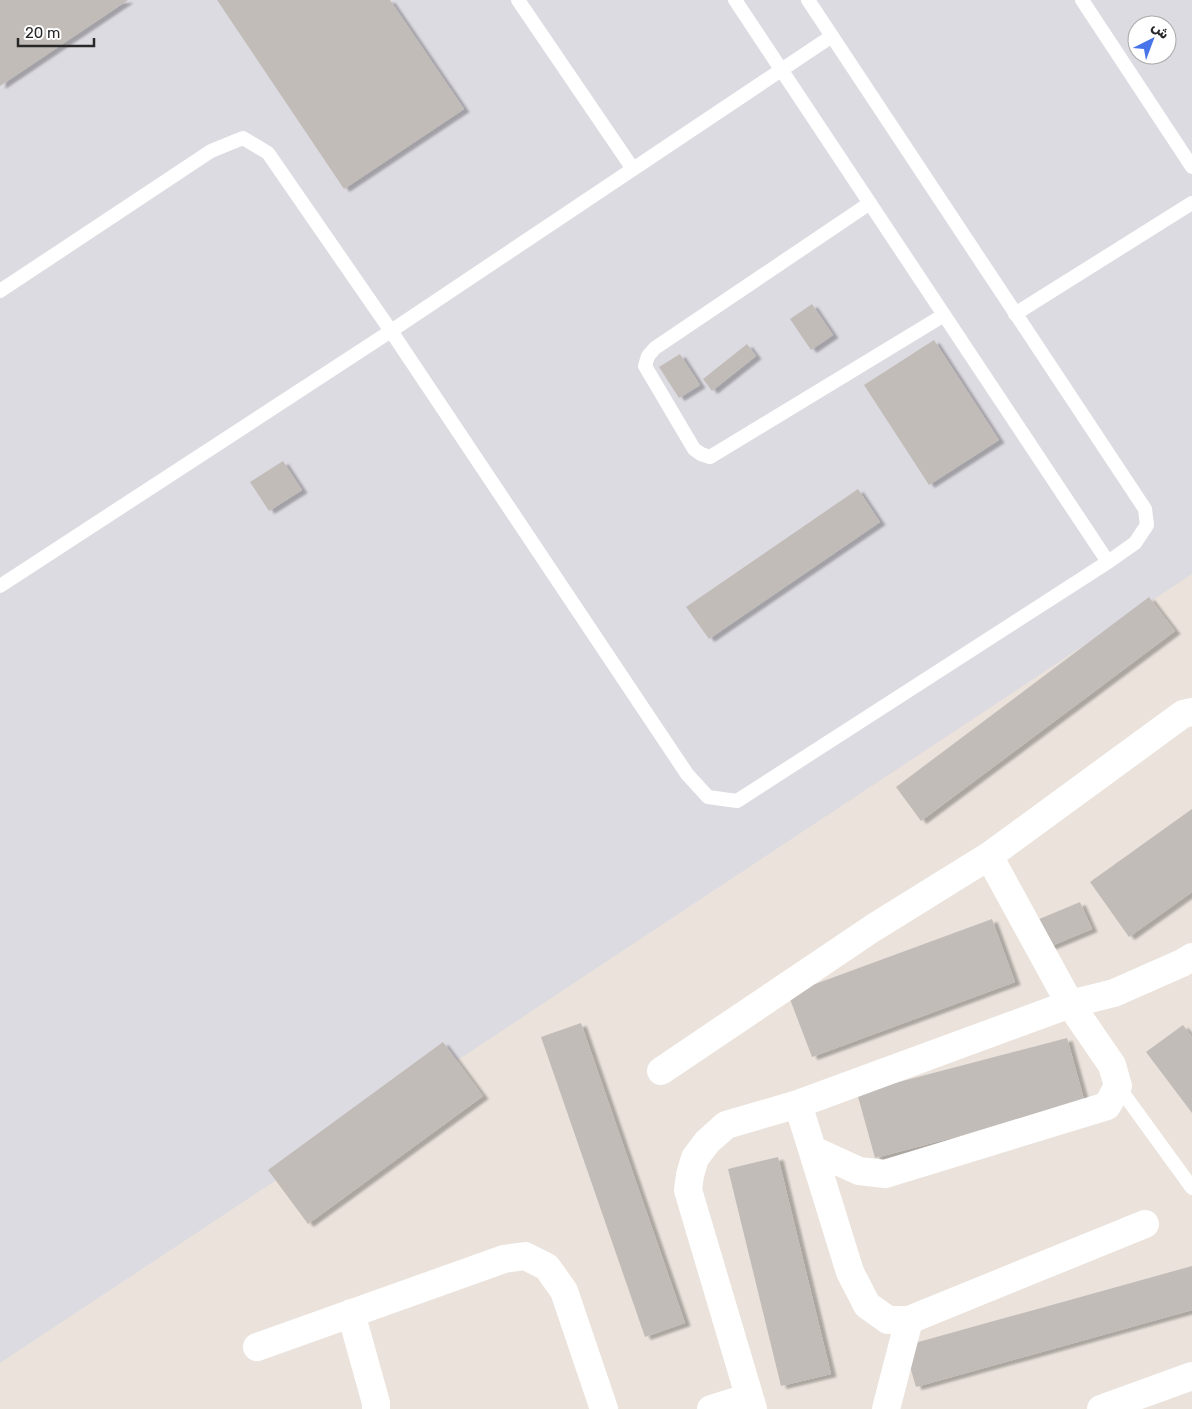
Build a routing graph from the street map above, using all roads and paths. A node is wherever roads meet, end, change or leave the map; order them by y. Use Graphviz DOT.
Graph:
graph roads {
  1 [pos="518,0"];
  2 [pos="735,0"];
  3 [pos="808,0"];
  4 [pos="1082,0"];
  5 [pos="832,36"];
  6 [pos="782,70"];
  7 [pos="1192,167"];
  8 [pos="633,169"];
  9 [pos="870,203"];
  10 [pos="1192,203"];
  11 [pos="0,291"];
  12 [pos="944,314"];
  13 [pos="1015,314"];
  14 [pos="391,331"];
  15 [pos="1108,562"];
  16 [pos="0,586"];
  17 [pos="1192,712"];
  18 [pos="989,856"];
  19 [pos="1192,957"];
  20 [pos="1070,1004"];
  21 [pos="661,1071"];
  22 [pos="1118,1086"];
  23 [pos="798,1104"];
  24 [pos="813,1150"];
  25 [pos="1192,1188"];
  26 [pos="1145,1224"];
  27 [pos="351,1313"];
  28 [pos="909,1320"];
  29 [pos="257,1347"];
  30 [pos="1192,1376"];
  31 [pos="751,1403"];
  32 [pos="376,1409"];
  33 [pos="604,1409"];
  34 [pos="711,1409"];
  35 [pos="886,1409"];
  36 [pos="1101,1409"];
  1 -- 8 [label="lane"];
  2 -- 6 [label="lane"];
  3 -- 5 [label="lane"];
  4 -- 7 [label="lane"];
  5 -- 6 [label="lane"];
  5 -- 13 [label="lane"];
  6 -- 8 [label="lane"];
  6 -- 9 [label="lane"];
  8 -- 14 [label="lane"];
  9 -- 12 [label="lane"];
  9 -- 12 [label="lane"];
  10 -- 13 [label="lane"];
  11 -- 14 [label="lane"];
  12 -- 15 [label="lane"];
  13 -- 15 [label="lane"];
  14 -- 15 [label="lane"];
  14 -- 16 [label="lane"];
  17 -- 18 [label="street"];
  18 -- 20 [label="street"];
  18 -- 21 [label="street"];
  19 -- 20 [label="street"];
  20 -- 22 [label="street"];
  20 -- 23 [label="street"];
  22 -- 24 [label="street"];
  22 -- 25 [label="lane"];
  23 -- 24 [label="street"];
  23 -- 31 [label="street"];
  24 -- 28 [label="street"];
  26 -- 28 [label="street"];
  27 -- 29 [label="street"];
  27 -- 32 [label="street"];
  27 -- 33 [label="street"];
  28 -- 35 [label="street"];
  30 -- 36 [label="street"];
  31 -- 34 [label="street"];
}
